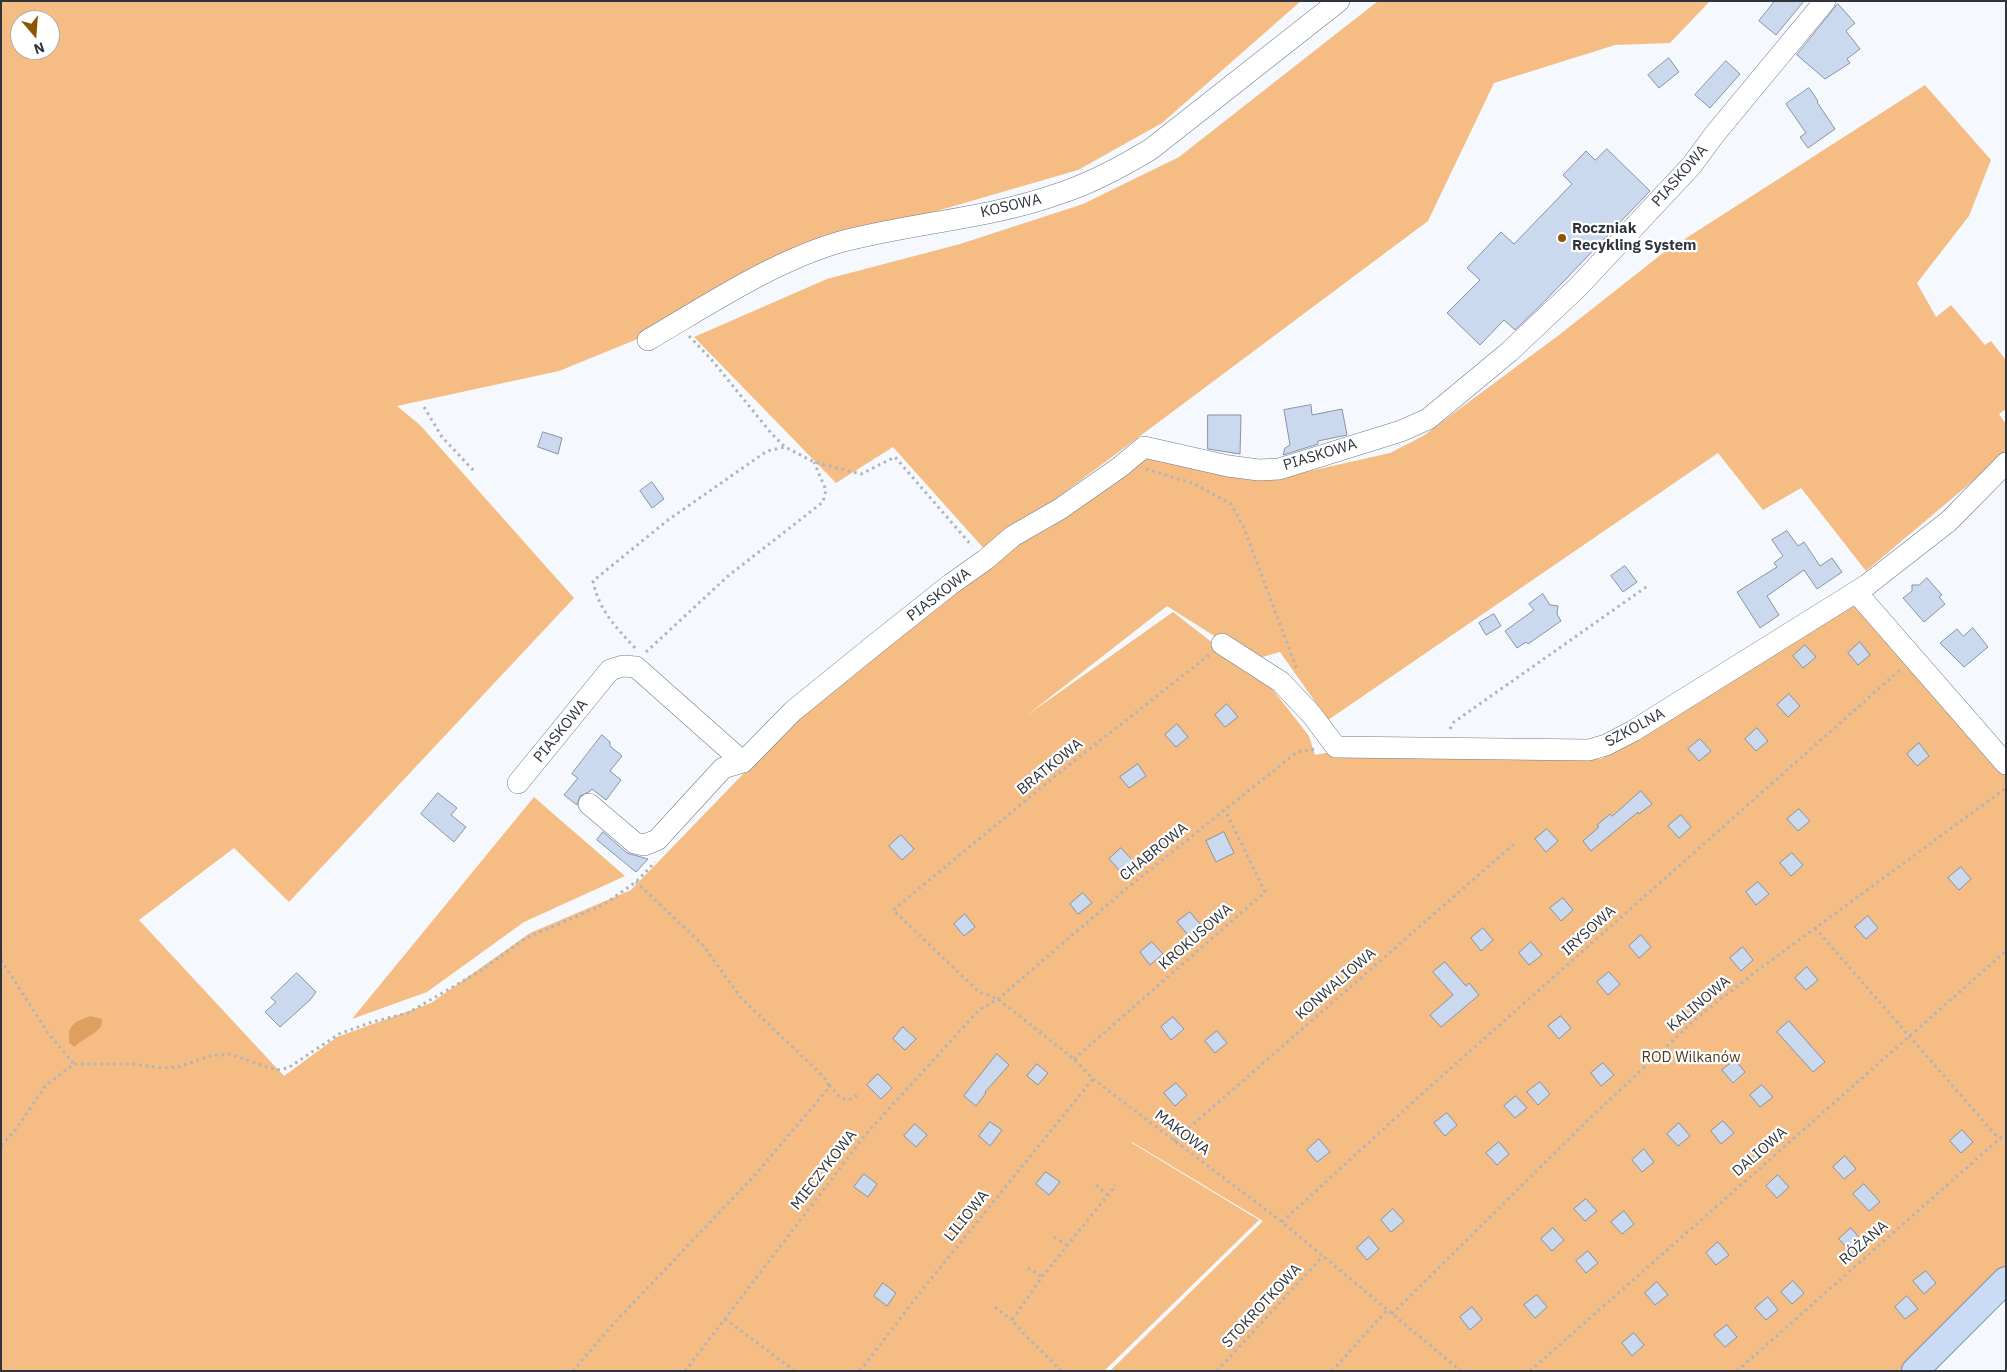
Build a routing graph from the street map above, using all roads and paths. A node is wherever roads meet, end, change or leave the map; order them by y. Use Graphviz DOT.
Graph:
graph roads {
  1 [pos="1339,1"];
  2 [pos="1826,1"];
  3 [pos="677,323"];
  4 [pos="648,340"];
  5 [pos="424,407"];
  6 [pos="785,447"];
  7 [pos="814,462"];
  8 [pos="1126,462"];
  9 [pos="2006,463"];
  10 [pos="474,471"];
  11 [pos="985,560"];
  12 [pos="1649,586"];
  13 [pos="1861,589"];
  14 [pos="1222,644"];
  15 [pos="1912,659"];
  16 [pos="639,662"];
  17 [pos="1297,671"];
  18 [pos="1977,710"];
  19 [pos="1336,746"];
  20 [pos="1450,749"];
  21 [pos="743,762"];
  22 [pos="2006,764"];
  23 [pos="518,783"];
  24 [pos="2006,788"];
  25 [pos="589,804"];
  26 [pos="1225,810"];
  27 [pos="1514,844"];
  28 [pos="640,878"];
  29 [pos="636,882"];
  30 [pos="893,910"];
  31 [pos="1815,928"];
  32 [pos="2006,951"];
  33 [pos="1,960"];
  34 [pos="998,999"];
  35 [pos="1908,1037"];
  36 [pos="1074,1059"];
  37 [pos="74,1064"];
  38 [pos="1093,1078"];
  39 [pos="828,1084"];
  40 [pos="858,1093"];
  41 [pos="2006,1133"];
  42 [pos="1999,1139"];
  43 [pos="1174,1141"];
  44 [pos="1,1145"];
  45 [pos="1096,1185"];
  46 [pos="1116,1185"];
  47 [pos="1108,1194"];
  48 [pos="1282,1222"];
  49 [pos="1054,1237"];
  50 [pos="1067,1246"];
  51 [pos="1323,1256"];
  52 [pos="1028,1268"];
  53 [pos="1042,1277"];
  54 [pos="2006,1280"];
  55 [pos="995,1307"];
  56 [pos="1388,1310"];
  57 [pos="1392,1314"];
  58 [pos="725,1319"];
  59 [pos="1012,1320"];
  60 [pos="573,1371"];
  61 [pos="685,1371"];
  62 [pos="795,1371"];
  63 [pos="860,1371"];
  64 [pos="1061,1371"];
  65 [pos="1217,1371"];
  66 [pos="1332,1371"];
  67 [pos="1461,1371"];
  68 [pos="1530,1371"];
  69 [pos="1737,1371"];
  70 [pos="1915,1371"];
  1 -- 3 [label="street, KOSOWA"];
  2 -- 8 [label="street, PIASKOWA"];
  3 -- 4 [label="street, KOSOWA"];
  3 -- 6 [label="path"];
  5 -- 10 [label="path"];
  6 -- 7 [label="path"];
  6 -- 16 [label="path"];
  7 -- 11 [label="path"];
  7 -- 16 [label="path"];
  8 -- 11 [label="street, PIASKOWA"];
  8 -- 17 [label="path"];
  9 -- 13 [label="street, SZKOLNA"];
  11 -- 21 [label="street, PIASKOWA"];
  12 -- 20 [label="path"];
  13 -- 15 [label="street"];
  13 -- 18 [label="street"];
  13 -- 20 [label="street, SZKOLNA"];
  14 -- 19 [label="street"];
  14 -- 30 [label="path, BRATKOWA"];
  15 -- 22 [label="street"];
  15 -- 48 [label="path, IRYSOWA"];
  16 -- 21 [label="street"];
  16 -- 23 [label="street, PIASKOWA"];
  19 -- 20 [label="street, SZKOLNA"];
  19 -- 26 [label="path, CHABROWA"];
  21 -- 25 [label="street, PIASKOWA"];
  24 -- 31 [label="path, KALINOWA"];
  26 -- 34 [label="path, CHABROWA"];
  26 -- 36 [label="path, KROKUSOWA"];
  27 -- 43 [label="path, KONWALIOWA"];
  28 -- 29 [label="path"];
  29 -- 37 [label="path"];
  29 -- 39 [label="path"];
  30 -- 34 [label="path, MAKOWA"];
  31 -- 35 [label="path"];
  31 -- 57 [label="path, KALINOWA"];
  32 -- 35 [label="path, DALIOWA"];
  33 -- 37 [label="path"];
  34 -- 36 [label="path, MAKOWA"];
  34 -- 58 [label="path, MIECZYKOWA"];
  35 -- 42 [label="path"];
  35 -- 68 [label="path, DALIOWA"];
  36 -- 38 [label="path, MAKOWA"];
  37 -- 44 [label="path"];
  38 -- 43 [label="path, MAKOWA"];
  38 -- 63 [label="path, LILIOWA"];
  39 -- 40 [label="path"];
  39 -- 60 [label="path"];
  41 -- 42 [label="path, RÓŻANA"];
  42 -- 69 [label="path, RÓŻANA"];
  43 -- 48 [label="path, MAKOWA"];
  45 -- 47 [label="path"];
  46 -- 47 [label="path"];
  47 -- 50 [label="path"];
  48 -- 51 [label="path, MAKOWA"];
  49 -- 50 [label="path"];
  50 -- 53 [label="path"];
  51 -- 56 [label="path, MAKOWA"];
  51 -- 65 [label="path, STOKROTKOWA"];
  52 -- 53 [label="path"];
  53 -- 59 [label="path"];
  54 -- 70 [label="main road"];
  55 -- 59 [label="path"];
  56 -- 57 [label="path, MAKOWA"];
  56 -- 66 [label="path"];
  57 -- 67 [label="path, MAKOWA"];
  58 -- 61 [label="path, MIECZYKOWA"];
  58 -- 62 [label="path"];
  59 -- 64 [label="path"];
}
